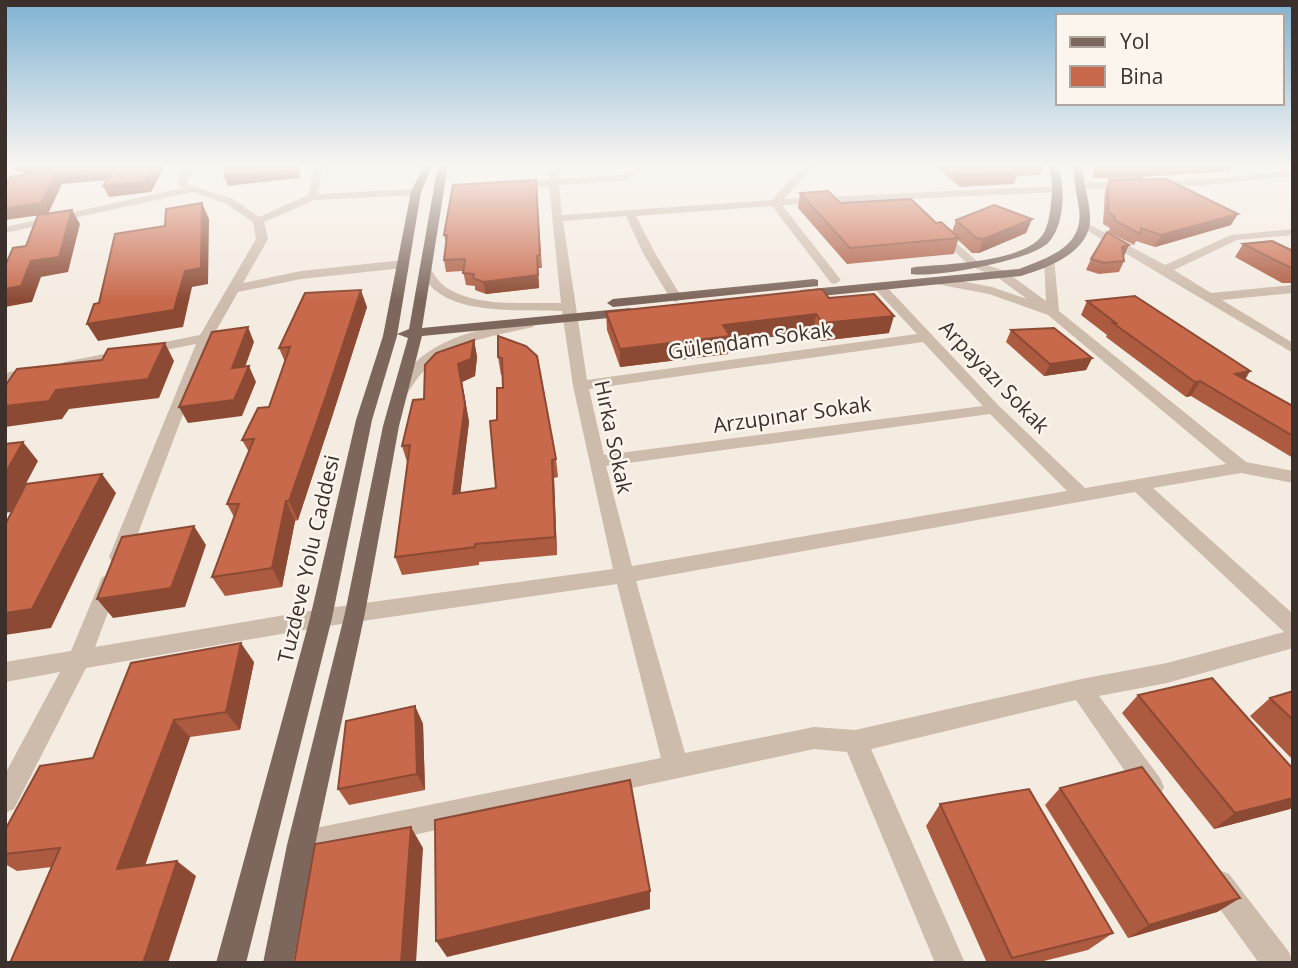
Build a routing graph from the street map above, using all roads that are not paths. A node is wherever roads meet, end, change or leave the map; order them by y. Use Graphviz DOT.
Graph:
graph roads {
  1 [pos="96,210"];
  2 [pos="242,210"];
  3 [pos="283,210"];
  4 [pos="413,210"];
  5 [pos="440,210"];
  6 [pos="557,210"];
  7 [pos="672,210"];
  8 [pos="781,210"];
  9 [pos="917,210"];
  10 [pos="1055,210"];
  11 [pos="1083,210"];
  12 [pos="631,213"];
  13 [pos="558,218"];
  14 [pos="258,221"];
  15 [pos="1085,225"];
  16 [pos="5,230"];
  17 [pos="1292,233"];
  18 [pos="1050,260"];
  19 [pos="403,264"];
  20 [pos="974,264"];
  21 [pos="425,269"];
  22 [pos="1166,270"];
  23 [pos="1001,274"];
  24 [pos="835,280"];
  25 [pos="940,281"];
  26 [pos="878,286"];
  27 [pos="233,289"];
  28 [pos="1293,289"];
  29 [pos="676,298"];
  30 [pos="1210,298"];
  31 [pos="568,312"];
  32 [pos="1053,312"];
  33 [pos="415,328"];
  34 [pos="390,330"];
  35 [pos="926,337"];
  36 [pos="205,338"];
  37 [pos="1293,349"];
  38 [pos="5,377"];
  39 [pos="580,386"];
  40 [pos="399,396"];
  41 [pos="994,409"];
  42 [pos="596,462"];
  43 [pos="1241,467"];
  44 [pos="1293,477"];
  45 [pos="1140,486"];
  46 [pos="1082,496"];
  47 [pos="625,575"];
  48 [pos="355,613"];
  49 [pos="321,618"];
  50 [pos="1293,627"];
  51 [pos="1293,639"];
  52 [pos="80,657"];
  53 [pos="5,672"];
  54 [pos="1081,689"];
  55 [pos="855,741"];
  56 [pos="676,767"];
  57 [pos="5,800"];
  58 [pos="1166,809"];
  59 [pos="301,845"];
  60 [pos="1204,863"];
  61 [pos="231,963"];
  62 [pos="278,963"];
  63 [pos="950,963"];
  64 [pos="1278,963"];
  1 -- 16 [label="street"];
  2 -- 14 [label="street"];
  3 -- 14 [label="street"];
  4 -- 19 [label="main road, Tuzdeve Yolu Caddesi"];
  5 -- 21 [label="main road"];
  6 -- 13 [label="street, Hırka Sokak"];
  7 -- 12 [label="street"];
  8 -- 24 [label="street"];
  9 -- 20 [label="street"];
  10 -- 20 [label="main road"];
  11 -- 15 [label="main road"];
  12 -- 13 [label="street"];
  12 -- 29 [label="street"];
  13 -- 31 [label="street, Hırka Sokak"];
  14 -- 27 [label="street"];
  15 -- 18 [label="main road"];
  15 -- 22 [label="street"];
  17 -- 22 [label="street"];
  18 -- 23 [label="main road"];
  18 -- 32 [label="street"];
  19 -- 27 [label="street"];
  19 -- 34 [label="main road, Tuzdeve Yolu Caddesi"];
  20 -- 23 [label="street"];
  20 -- 24 [label="main road"];
  21 -- 31 [label="street"];
  21 -- 33 [label="main road"];
  22 -- 30 [label="street"];
  23 -- 25 [label="main road"];
  23 -- 32 [label="street"];
  24 -- 29 [label="main road"];
  25 -- 26 [label="main road"];
  25 -- 32 [label="street"];
  26 -- 31 [label="main road"];
  26 -- 35 [label="street, Arpayazı Sokak"];
  27 -- 36 [label="street"];
  28 -- 30 [label="street"];
  29 -- 31 [label="main road"];
  30 -- 37 [label="street"];
  31 -- 33 [label="main road"];
  31 -- 39 [label="street, Hırka Sokak"];
  31 -- 40 [label="street"];
  32 -- 43 [label="street"];
  33 -- 34 [label="main road"];
  33 -- 40 [label="main road"];
  34 -- 49 [label="main road, Tuzdeve Yolu Caddesi"];
  35 -- 39 [label="street, Gülendam Sokak"];
  35 -- 41 [label="street, Arpayazı Sokak"];
  36 -- 38 [label="street"];
  36 -- 52 [label="street"];
  39 -- 42 [label="street, Hırka Sokak"];
  40 -- 48 [label="main road"];
  41 -- 42 [label="street, Arzupınar Sokak"];
  41 -- 46 [label="street, Arpayazı Sokak"];
  42 -- 47 [label="street, Hırka Sokak"];
  43 -- 44 [label="street"];
  43 -- 45 [label="street"];
  45 -- 46 [label="street"];
  45 -- 50 [label="street"];
  46 -- 47 [label="street"];
  47 -- 48 [label="street"];
  47 -- 56 [label="street, Hırka Sokak"];
  48 -- 49 [label="street"];
  48 -- 59 [label="main road"];
  49 -- 52 [label="street"];
  49 -- 61 [label="main road, Tuzdeve Yolu Caddesi"];
  51 -- 54 [label="street"];
  52 -- 53 [label="street"];
  52 -- 57 [label="street"];
  54 -- 55 [label="street"];
  54 -- 58 [label="street"];
  55 -- 56 [label="street"];
  55 -- 63 [label="street"];
  56 -- 59 [label="street"];
  59 -- 62 [label="main road"];
  60 -- 64 [label="street"];
}
